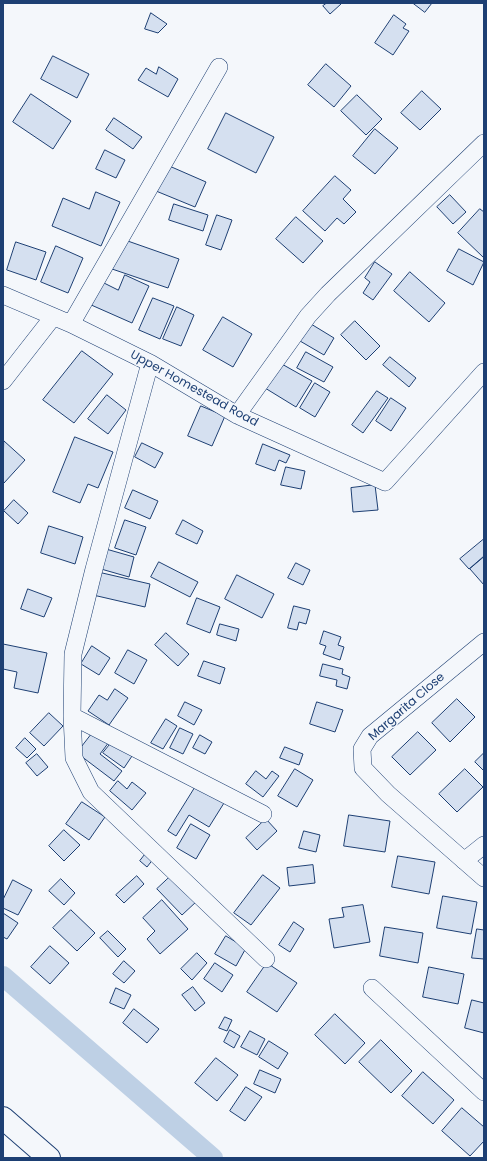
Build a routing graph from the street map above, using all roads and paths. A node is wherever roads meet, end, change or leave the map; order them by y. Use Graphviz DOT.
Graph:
graph roads {
  1 [pos="219,67"];
  2 [pos="484,143"];
  3 [pos="3,295"];
  4 [pos="53,317"];
  5 [pos="71,324"];
  6 [pos="150,363"];
  7 [pos="484,372"];
  8 [pos="3,381"];
  9 [pos="237,415"];
  10 [pos="484,642"];
  11 [pos="72,716"];
  12 [pos="264,814"];
  13 [pos="484,846"];
  14 [pos="464,861"];
  15 [pos="484,878"];
  16 [pos="266,959"];
  17 [pos="372,988"];
  18 [pos="484,1092"];
  19 [pos="3,1118"];
  20 [pos="49,1158"];
  1 -- 5 [label="street"];
  2 -- 9 [label="street"];
  3 -- 4 [label="street, Upper Homestead Road"];
  4 -- 5 [label="street, Upper Homestead Road"];
  4 -- 8 [label="street"];
  5 -- 6 [label="street, Upper Homestead Road"];
  6 -- 9 [label="street, Upper Homestead Road"];
  6 -- 11 [label="street"];
  7 -- 9 [label="street, Upper Homestead Road"];
  10 -- 14 [label="street, Margarita Close"];
  11 -- 12 [label="street"];
  11 -- 16 [label="street"];
  13 -- 14 [label="street"];
  14 -- 15 [label="street, Margarita Close"];
  17 -- 18 [label="street"];
  19 -- 20 [label="main road"];
}
